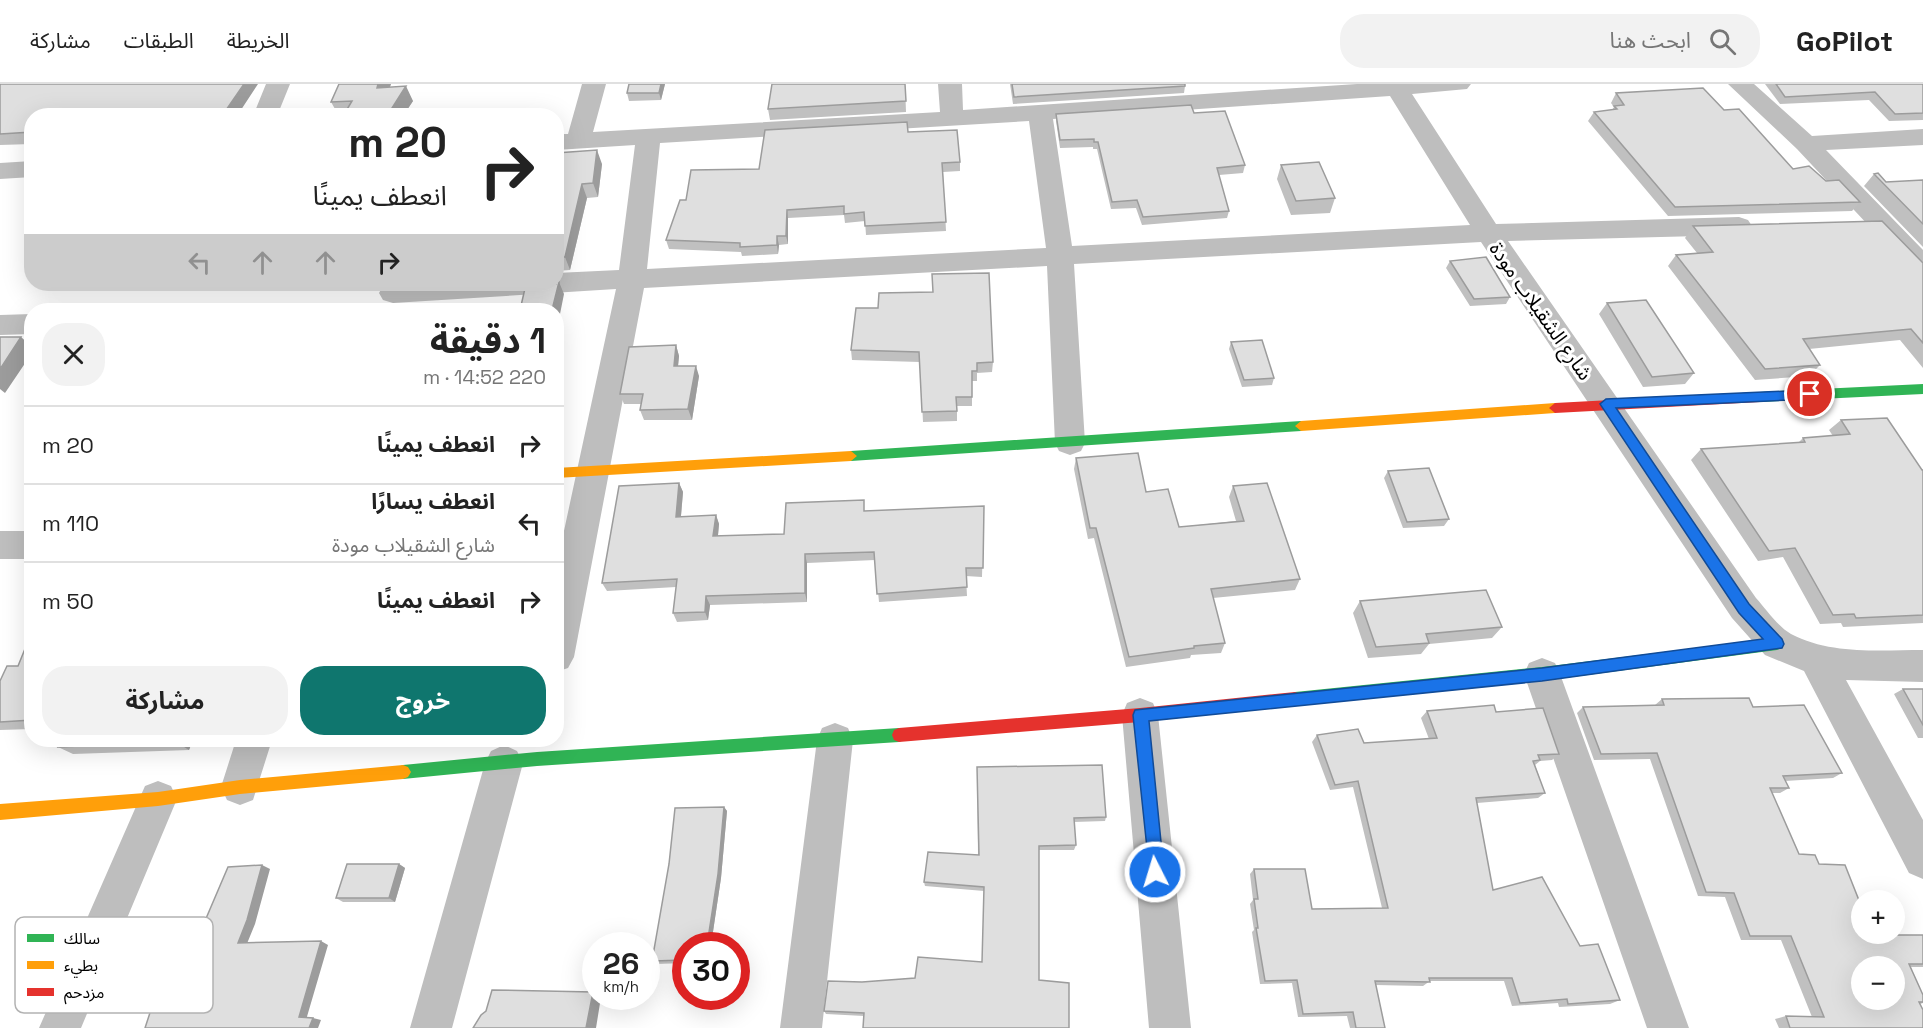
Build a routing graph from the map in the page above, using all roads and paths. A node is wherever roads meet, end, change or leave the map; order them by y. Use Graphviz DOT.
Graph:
graph roads {
  1 [pos="278,84"];
  2 [pos="594,84"];
  3 [pos="950,84"];
  4 [pos="1459,84"];
  5 [pos="1740,84"];
  6 [pos="1396,87"];
  7 [pos="268,108"];
  8 [pos="1040,113"];
  9 [pos="952,118"];
  10 [pos="648,137"];
  11 [pos="1923,137"];
  12 [pos="567,142"];
  13 [pos="1806,144"];
  14 [pos="24,170"];
  15 [pos="0,171"];
  16 [pos="1881,221"];
  17 [pos="1846,222"];
  18 [pos="1762,225"];
  19 [pos="1488,234"];
  20 [pos="1060,255"];
  21 [pos="1923,266"];
  22 [pos="632,279"];
  23 [pos="564,283"];
  24 [pos="455,291"];
  25 [pos="392,296"];
  26 [pos="24,324"];
  27 [pos="0,325"];
  28 [pos="1923,389"];
  29 [pos="1606,404"];
  30 [pos="1070,443"];
  31 [pos="592,470"];
  32 [pos="564,472"];
  33 [pos="24,544"];
  34 [pos="0,545"];
  35 [pos="564,615"];
  36 [pos="1777,644"];
  37 [pos="1816,660"];
  38 [pos="1923,666"];
  39 [pos="1542,674"];
  40 [pos="1140,715"];
  41 [pos="835,740"];
  42 [pos="252,747"];
  43 [pos="527,754"];
  44 [pos="240,787"];
  45 [pos="158,799"];
  46 [pos="0,812"];
  47 [pos="1923,858"];
  48 [pos="108,917"];
  49 [pos="66,1013"];
  50 [pos="60,1028"];
  51 [pos="431,1028"];
  52 [pos="801,1028"];
  53 [pos="1170,1028"];
  54 [pos="1668,1028"];
  1 -- 7 [label="street"];
  2 -- 12 [label="street"];
  3 -- 9 [label="street"];
  4 -- 6 [label="street"];
  5 -- 13 [label="street"];
  6 -- 8 [label="street"];
  6 -- 19 [label="street, شارع الشقيلاب مودة"];
  8 -- 9 [label="street"];
  8 -- 20 [label="street"];
  9 -- 10 [label="street"];
  10 -- 12 [label="street"];
  10 -- 22 [label="street"];
  11 -- 13 [label="street"];
  13 -- 16 [label="street"];
  14 -- 15 [label="street"];
  16 -- 17 [label="street"];
  16 -- 21 [label="street"];
  18 -- 19 [label="street"];
  19 -- 20 [label="street"];
  19 -- 29 [label="street, شارع الشقيلاب مودة"];
  20 -- 22 [label="street"];
  20 -- 30 [label="street"];
  22 -- 23 [label="street"];
  22 -- 31 [label="street"];
  24 -- 25 [label="street"];
  26 -- 27 [label="street"];
  28 -- 29 [label="street"];
  29 -- 30 [label="street"];
  29 -- 36 [label="street, شارع الشقيلاب مودة"];
  30 -- 31 [label="street"];
  31 -- 32 [label="street"];
  31 -- 35 [label="street"];
  33 -- 34 [label="street"];
  36 -- 37 [label="street, شارع الشقيلاب مودة"];
  36 -- 39 [label="street"];
  37 -- 38 [label="street, شارع الشقيلاب مودة"];
  37 -- 47 [label="street"];
  39 -- 40 [label="street"];
  39 -- 54 [label="street"];
  40 -- 41 [label="street"];
  40 -- 53 [label="street"];
  41 -- 43 [label="street"];
  41 -- 52 [label="street"];
  42 -- 44 [label="street"];
  43 -- 44 [label="street"];
  43 -- 51 [label="street"];
  44 -- 45 [label="street"];
  45 -- 46 [label="street"];
  45 -- 48 [label="street"];
  49 -- 50 [label="street"];
}
